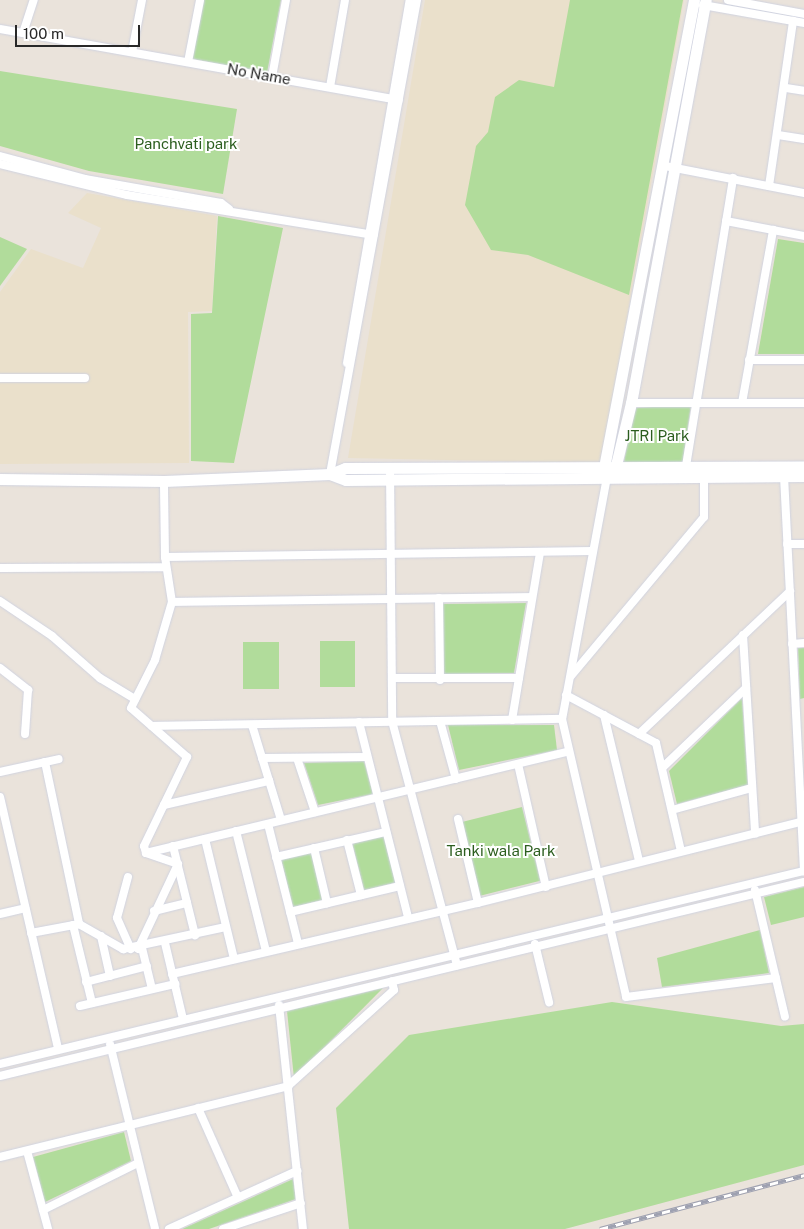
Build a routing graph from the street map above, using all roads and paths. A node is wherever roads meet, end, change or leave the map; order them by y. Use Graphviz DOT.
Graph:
graph roads {
  1 [pos="34,0"];
  2 [pos="142,0"];
  3 [pos="200,0"];
  4 [pos="286,0"];
  5 [pos="345,0"];
  6 [pos="410,0"];
  7 [pos="417,0"];
  8 [pos="728,0"];
  9 [pos="699,1"];
  10 [pos="804,14"];
  11 [pos="793,21"];
  12 [pos="804,23"];
  13 [pos="0,29"];
  14 [pos="23,33"];
  15 [pos="132,52"];
  16 [pos="188,62"];
  17 [pos="272,76"];
  18 [pos="330,87"];
  19 [pos="786,88"];
  20 [pos="804,91"];
  21 [pos="395,99"];
  22 [pos="778,135"];
  23 [pos="804,140"];
  24 [pos="0,156"];
  25 [pos="0,164"];
  26 [pos="670,167"];
  27 [pos="733,178"];
  28 [pos="769,186"];
  29 [pos="804,193"];
  30 [pos="229,208"];
  31 [pos="726,221"];
  32 [pos="773,230"];
  33 [pos="371,234"];
  34 [pos="804,236"];
  35 [pos="749,360"];
  36 [pos="804,360"];
  37 [pos="0,378"];
  38 [pos="86,378"];
  39 [pos="694,402"];
  40 [pos="631,403"];
  41 [pos="742,403"];
  42 [pos="804,403"];
  43 [pos="686,466"];
  44 [pos="804,466"];
  45 [pos="608,472"];
  46 [pos="330,474"];
  47 [pos="390,474"];
  48 [pos="784,476"];
  49 [pos="804,476"];
  50 [pos="704,477"];
  51 [pos="0,479"];
  52 [pos="164,481"];
  53 [pos="787,544"];
  54 [pos="804,544"];
  55 [pos="540,552"];
  56 [pos="592,552"];
  57 [pos="393,554"];
  58 [pos="165,557"];
  59 [pos="166,567"];
  60 [pos="0,568"];
  61 [pos="790,591"];
  62 [pos="532,597"];
  63 [pos="439,598"];
  64 [pos="394,599"];
  65 [pos="0,601"];
  66 [pos="172,602"];
  67 [pos="743,635"];
  68 [pos="792,644"];
  69 [pos="804,644"];
  70 [pos="0,668"];
  71 [pos="570,677"];
  72 [pos="392,678"];
  73 [pos="519,678"];
  74 [pos="440,680"];
  75 [pos="746,688"];
  76 [pos="566,696"];
  77 [pos="135,699"];
  78 [pos="795,702"];
  79 [pos="804,702"];
  80 [pos="604,715"];
  81 [pos="562,719"];
  82 [pos="512,720"];
  83 [pos="392,721"];
  84 [pos="440,721"];
  85 [pos="359,722"];
  86 [pos="252,724"];
  87 [pos="152,726"];
  88 [pos="25,734"];
  89 [pos="640,734"];
  90 [pos="568,752"];
  91 [pos="368,757"];
  92 [pos="262,758"];
  93 [pos="297,758"];
  94 [pos="59,759"];
  95 [pos="44,762"];
  96 [pos="518,764"];
  97 [pos="662,768"];
  98 [pos="0,772"];
  99 [pos="456,779"];
  100 [pos="269,781"];
  101 [pos="752,788"];
  102 [pos="409,790"];
  103 [pos="0,797"];
  104 [pos="377,797"];
  105 [pos="164,805"];
  106 [pos="672,810"];
  107 [pos="315,812"];
  108 [pos="458,819"];
  109 [pos="281,820"];
  110 [pos="803,822"];
  111 [pos="268,824"];
  112 [pos="236,831"];
  113 [pos="386,832"];
  114 [pos="755,834"];
  115 [pos="205,839"];
  116 [pos="348,840"];
  117 [pos="173,846"];
  118 [pos="314,848"];
  119 [pos="681,851"];
  120 [pos="146,853"];
  121 [pos="276,857"];
  122 [pos="639,861"];
  123 [pos="178,864"];
  124 [pos="804,871"];
  125 [pos="597,874"];
  126 [pos="128,877"];
  127 [pos="804,882"];
  128 [pos="754,883"];
  129 [pos="400,886"];
  130 [pos="546,887"];
  131 [pos="756,893"];
  132 [pos="361,895"];
  133 [pos="187,903"];
  134 [pos="327,903"];
  135 [pos="478,903"];
  136 [pos="25,908"];
  137 [pos="154,911"];
  138 [pos="290,912"];
  139 [pos="440,912"];
  140 [pos="0,914"];
  141 [pos="408,917"];
  142 [pos="607,917"];
  143 [pos="76,925"];
  144 [pos="226,927"];
  145 [pos="610,929"];
  146 [pos="31,933"];
  147 [pos="532,934"];
  148 [pos="194,935"];
  149 [pos="100,936"];
  150 [pos="165,943"];
  151 [pos="298,943"];
  152 [pos="535,946"];
  153 [pos="137,948"];
  154 [pos="266,951"];
  155 [pos="454,953"];
  156 [pos="234,959"];
  157 [pos="456,965"];
  158 [pos="147,966"];
  159 [pos="172,974"];
  160 [pos="110,976"];
  161 [pos="776,978"];
  162 [pos="392,981"];
  163 [pos="86,982"];
  164 [pos="175,984"];
  165 [pos="152,989"];
  166 [pos="278,995"];
  167 [pos="549,1002"];
  168 [pos="92,1003"];
  169 [pos="80,1006"];
  170 [pos="280,1008"];
  171 [pos="785,1017"];
  172 [pos="183,1019"];
  173 [pos="109,1037"];
  174 [pos="58,1049"];
  175 [pos="111,1049"];
  176 [pos="0,1064"];
  177 [pos="0,1076"];
  178 [pos="288,1086"];
  179 [pos="198,1108"];
  180 [pos="128,1126"];
  181 [pos="27,1151"];
  182 [pos="0,1158"];
  183 [pos="138,1164"];
  184 [pos="297,1171"];
  185 [pos="238,1198"];
  186 [pos="301,1203"];
  187 [pos="43,1210"];
  188 [pos="48,1229"];
  189 [pos="155,1229"];
  190 [pos="169,1229"];
  191 [pos="224,1229"];
  192 [pos="303,1229"];
  1 -- 14 [label="street"];
  2 -- 15 [label="street"];
  3 -- 16 [label="street"];
  4 -- 17 [label="street"];
  5 -- 18 [label="street"];
  6 -- 21 [label="street"];
  7 -- 21 [label="street"];
  8 -- 10 [label="street"];
  9 -- 11 [label="street"];
  9 -- 26 [label="street"];
  11 -- 12 [label="street"];
  11 -- 19 [label="street"];
  13 -- 14 [label="street, No Name"];
  14 -- 15 [label="street, No Name"];
  15 -- 16 [label="street, No Name"];
  16 -- 17 [label="street, No Name"];
  17 -- 18 [label="street, No Name"];
  18 -- 21 [label="street, No Name"];
  19 -- 20 [label="street"];
  19 -- 22 [label="street"];
  21 -- 33 [label="street"];
  22 -- 23 [label="street"];
  22 -- 28 [label="street"];
  24 -- 30 [label="street"];
  25 -- 30 [label="street"];
  26 -- 27 [label="street"];
  26 -- 40 [label="street"];
  26 -- 45 [label="street"];
  27 -- 28 [label="street"];
  27 -- 31 [label="street"];
  28 -- 29 [label="street"];
  30 -- 33 [label="street"];
  31 -- 32 [label="street"];
  31 -- 39 [label="street"];
  32 -- 34 [label="street"];
  32 -- 35 [label="street"];
  33 -- 46 [label="street"];
  35 -- 36 [label="street"];
  35 -- 41 [label="street"];
  37 -- 38 [label="street"];
  39 -- 40 [label="street"];
  39 -- 41 [label="street"];
  39 -- 43 [label="street"];
  40 -- 45 [label="street"];
  41 -- 42 [label="street"];
  43 -- 44 [label="street"];
  43 -- 45 [label="street"];
  45 -- 47 [label="street"];
  45 -- 50 [label="street"];
  45 -- 56 [label="street"];
  46 -- 47 [label="street"];
  46 -- 52 [label="street"];
  47 -- 57 [label="street"];
  48 -- 49 [label="street"];
  48 -- 50 [label="street"];
  48 -- 53 [label="street"];
  50 -- 71 [label="street"];
  51 -- 52 [label="street"];
  52 -- 58 [label="street"];
  53 -- 54 [label="street"];
  53 -- 61 [label="street"];
  55 -- 56 [label="street"];
  55 -- 57 [label="street"];
  55 -- 62 [label="street"];
  56 -- 71 [label="street"];
  57 -- 58 [label="street"];
  57 -- 64 [label="street"];
  58 -- 59 [label="street"];
  59 -- 60 [label="street"];
  59 -- 66 [label="street"];
  61 -- 67 [label="street"];
  61 -- 68 [label="street"];
  62 -- 63 [label="street"];
  62 -- 73 [label="street"];
  63 -- 64 [label="street"];
  63 -- 74 [label="street"];
  64 -- 66 [label="street"];
  64 -- 72 [label="street"];
  65 -- 77 [label="street"];
  66 -- 77 [label="street"];
  67 -- 75 [label="street"];
  67 -- 89 [label="street"];
  68 -- 69 [label="street"];
  68 -- 78 [label="street"];
  70 -- 88 [label="street"];
  71 -- 76 [label="street"];
  72 -- 74 [label="street"];
  72 -- 83 [label="street"];
  73 -- 74 [label="street"];
  73 -- 82 [label="street"];
  75 -- 97 [label="street"];
  75 -- 101 [label="street"];
  76 -- 80 [label="street"];
  76 -- 81 [label="street"];
  77 -- 87 [label="street"];
  78 -- 79 [label="street"];
  78 -- 110 [label="street"];
  80 -- 89 [label="street"];
  80 -- 122 [label="street"];
  81 -- 82 [label="street"];
  81 -- 90 [label="street"];
  82 -- 84 [label="street"];
  83 -- 84 [label="street"];
  83 -- 85 [label="street"];
  83 -- 102 [label="street"];
  84 -- 99 [label="street"];
  85 -- 86 [label="street"];
  85 -- 91 [label="street"];
  86 -- 87 [label="street"];
  86 -- 92 [label="street"];
  87 -- 105 [label="street"];
  89 -- 97 [label="street"];
  90 -- 96 [label="street"];
  90 -- 125 [label="street"];
  91 -- 93 [label="street"];
  91 -- 104 [label="street"];
  92 -- 93 [label="street"];
  92 -- 100 [label="street"];
  93 -- 107 [label="street"];
  94 -- 95 [label="street"];
  95 -- 98 [label="street"];
  95 -- 143 [label="street"];
  96 -- 99 [label="street"];
  96 -- 130 [label="street"];
  97 -- 106 [label="street"];
  99 -- 102 [label="street"];
  100 -- 105 [label="street"];
  100 -- 109 [label="street"];
  101 -- 106 [label="street"];
  101 -- 114 [label="street"];
  102 -- 104 [label="street"];
  102 -- 139 [label="street"];
  103 -- 136 [label="street"];
  104 -- 107 [label="street"];
  104 -- 113 [label="street"];
  105 -- 120 [label="street"];
  106 -- 119 [label="street"];
  107 -- 109 [label="street"];
  108 -- 135 [label="street"];
  109 -- 111 [label="street"];
  110 -- 114 [label="street"];
  110 -- 124 [label="street"];
  111 -- 112 [label="street"];
  111 -- 121 [label="street"];
  112 -- 115 [label="street"];
  112 -- 154 [label="street"];
  113 -- 116 [label="street"];
  113 -- 129 [label="street"];
  114 -- 119 [label="street"];
  115 -- 117 [label="street"];
  115 -- 144 [label="street"];
  116 -- 118 [label="street"];
  116 -- 132 [label="street"];
  117 -- 120 [label="street"];
  117 -- 123 [label="street"];
  118 -- 121 [label="street"];
  118 -- 134 [label="street"];
  119 -- 122 [label="street"];
  120 -- 123 [label="street"];
  121 -- 138 [label="street"];
  122 -- 125 [label="street"];
  123 -- 133 [label="street"];
  123 -- 137 [label="street"];
  124 -- 128 [label="street"];
  125 -- 130 [label="street"];
  125 -- 142 [label="street"];
  126 -- 153 [label="street"];
  127 -- 131 [label="street"];
  128 -- 131 [label="street"];
  128 -- 142 [label="street"];
  129 -- 132 [label="street"];
  129 -- 141 [label="street"];
  130 -- 135 [label="street"];
  131 -- 145 [label="street"];
  131 -- 161 [label="street"];
  132 -- 134 [label="street"];
  133 -- 137 [label="street"];
  133 -- 148 [label="street"];
  134 -- 138 [label="street"];
  135 -- 139 [label="street"];
  136 -- 140 [label="street"];
  136 -- 146 [label="street"];
  137 -- 153 [label="street"];
  138 -- 151 [label="street"];
  139 -- 141 [label="street"];
  139 -- 155 [label="street"];
  141 -- 151 [label="street"];
  142 -- 145 [label="street"];
  142 -- 147 [label="street"];
  143 -- 146 [label="street"];
  143 -- 149 [label="street"];
  143 -- 163 [label="street"];
  144 -- 148 [label="street"];
  144 -- 156 [label="street"];
  145 -- 152 [label="street"];
  145 -- 161 [label="street"];
  146 -- 174 [label="street"];
  147 -- 152 [label="street"];
  147 -- 155 [label="street"];
  148 -- 150 [label="street"];
  149 -- 153 [label="street"];
  149 -- 160 [label="street"];
  150 -- 153 [label="street"];
  150 -- 159 [label="street"];
  151 -- 154 [label="street"];
  152 -- 157 [label="street"];
  152 -- 167 [label="street"];
  153 -- 158 [label="street"];
  154 -- 156 [label="street"];
  155 -- 157 [label="street"];
  155 -- 166 [label="street"];
  156 -- 159 [label="street"];
  157 -- 162 [label="street"];
  158 -- 160 [label="street"];
  158 -- 165 [label="street"];
  159 -- 164 [label="street"];
  160 -- 163 [label="street"];
  161 -- 171 [label="street"];
  162 -- 170 [label="street"];
  162 -- 178 [label="street"];
  163 -- 168 [label="street"];
  164 -- 165 [label="street"];
  164 -- 172 [label="street"];
  165 -- 168 [label="street"];
  166 -- 170 [label="street"];
  166 -- 172 [label="street"];
  168 -- 169 [label="street"];
  170 -- 175 [label="street"];
  170 -- 178 [label="street"];
  172 -- 173 [label="street"];
  173 -- 174 [label="street"];
  173 -- 175 [label="street"];
  174 -- 176 [label="street"];
  175 -- 177 [label="street"];
  175 -- 180 [label="street"];
  178 -- 179 [label="street"];
  178 -- 184 [label="street"];
  179 -- 180 [label="street"];
  179 -- 185 [label="street"];
  180 -- 181 [label="street"];
  180 -- 183 [label="street"];
  181 -- 182 [label="street"];
  181 -- 187 [label="street"];
  183 -- 187 [label="street"];
  183 -- 189 [label="street"];
  184 -- 185 [label="street"];
  184 -- 186 [label="street"];
  185 -- 190 [label="street"];
  186 -- 191 [label="street"];
  186 -- 192 [label="street"];
  187 -- 188 [label="street"];
}
